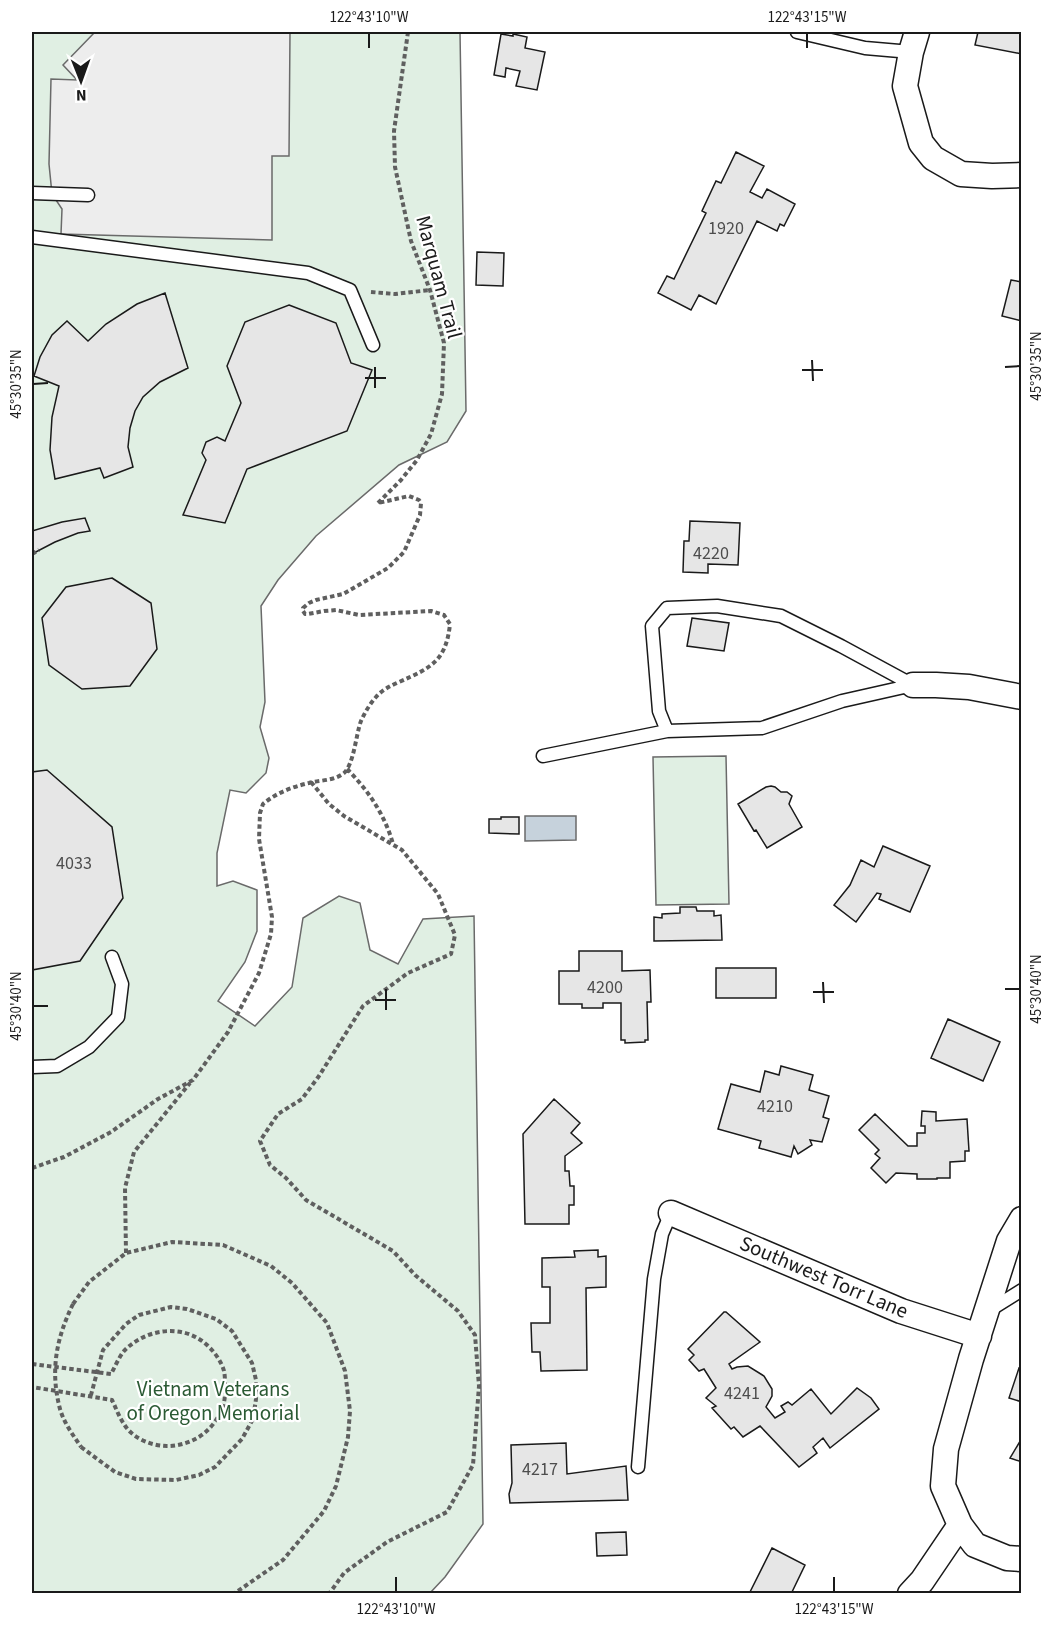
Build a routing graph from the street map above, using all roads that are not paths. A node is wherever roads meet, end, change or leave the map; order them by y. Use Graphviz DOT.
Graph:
graph roads {
  1 [pos="797,32"];
  2 [pos="914,42"];
  3 [pos="1022,175"];
  4 [pos="32,194"];
  5 [pos="88,195"];
  6 [pos="32,237"];
  7 [pos="373,345"];
  8 [pos="914,686"];
  9 [pos="1022,697"];
  10 [pos="667,731"];
  11 [pos="543,756"];
  12 [pos="112,957"];
  13 [pos="32,1067"];
  14 [pos="671,1213"];
  15 [pos="1022,1219"];
  16 [pos="1022,1290"];
  17 [pos="986,1312"];
  18 [pos="979,1335"];
  19 [pos="638,1467"];
  20 [pos="960,1525"];
  21 [pos="1022,1559"];
  22 [pos="910,1593"];
  1 -- 2 [label="lane"];
  2 -- 3 [label="street"];
  4 -- 5 [label="lane"];
  6 -- 7 [label="lane"];
  8 -- 9 [label="street"];
  8 -- 10 [label="lane"];
  8 -- 10 [label="lane"];
  10 -- 11 [label="lane"];
  12 -- 13 [label="lane"];
  14 -- 18 [label="street, Southwest Torr Lane"];
  14 -- 19 [label="lane"];
  15 -- 17 [label="street"];
  16 -- 17 [label="lane"];
  17 -- 18 [label="street"];
  18 -- 20 [label="street"];
  20 -- 21 [label="street"];
  20 -- 22 [label="street"];
}
